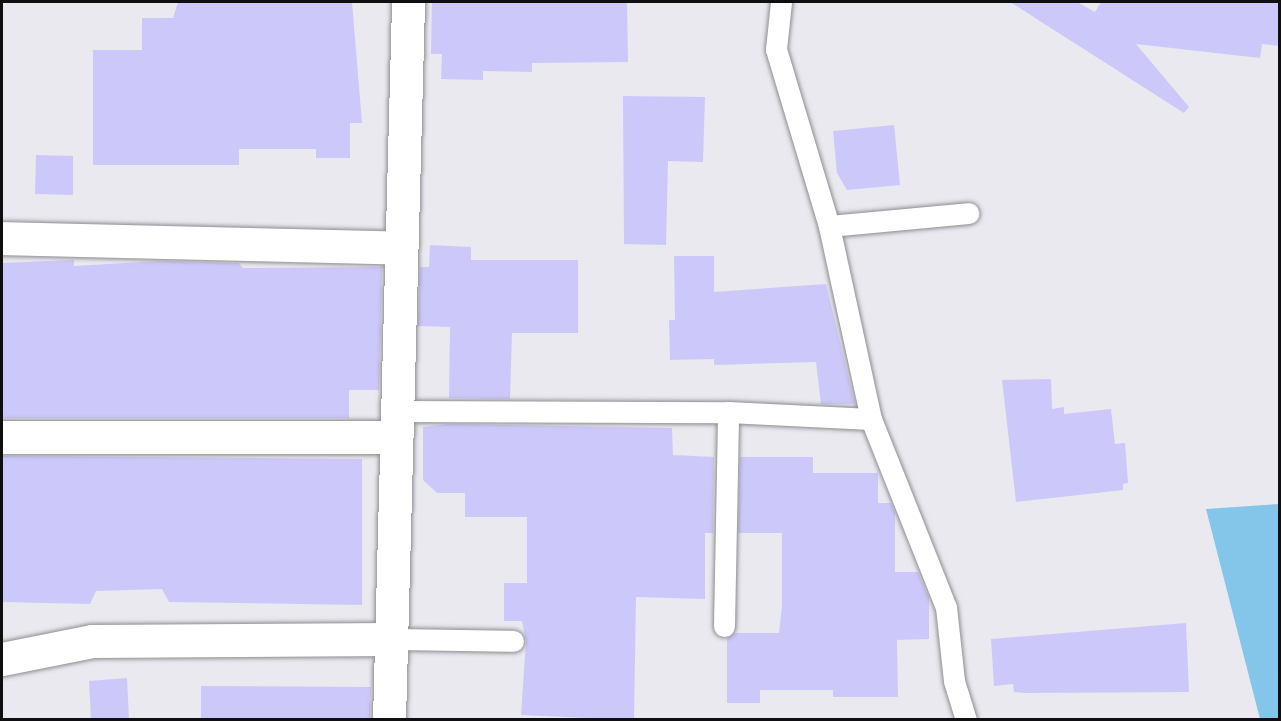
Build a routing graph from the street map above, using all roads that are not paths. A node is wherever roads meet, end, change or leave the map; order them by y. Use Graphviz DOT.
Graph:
graph roads {
  1 [pos="408,2"];
  2 [pos="781,2"];
  3 [pos="968,213"];
  4 [pos="829,226"];
  5 [pos="2,238"];
  6 [pos="399,248"];
  7 [pos="728,412"];
  8 [pos="871,419"];
  9 [pos="396,424"];
  10 [pos="2,437"];
  11 [pos="724,626"];
  12 [pos="391,639"];
  13 [pos="513,641"];
  14 [pos="2,659"];
  15 [pos="389,720"];
  16 [pos="966,720"];
  1 -- 6 [label="street"];
  2 -- 4 [label="lane"];
  3 -- 4 [label="lane"];
  4 -- 8 [label="lane"];
  5 -- 6 [label="street"];
  6 -- 9 [label="street"];
  7 -- 8 [label="lane"];
  7 -- 9 [label="lane"];
  7 -- 11 [label="lane"];
  8 -- 16 [label="lane"];
  9 -- 10 [label="street"];
  9 -- 12 [label="street"];
  12 -- 13 [label="lane"];
  12 -- 14 [label="street"];
  12 -- 15 [label="street"];
}
